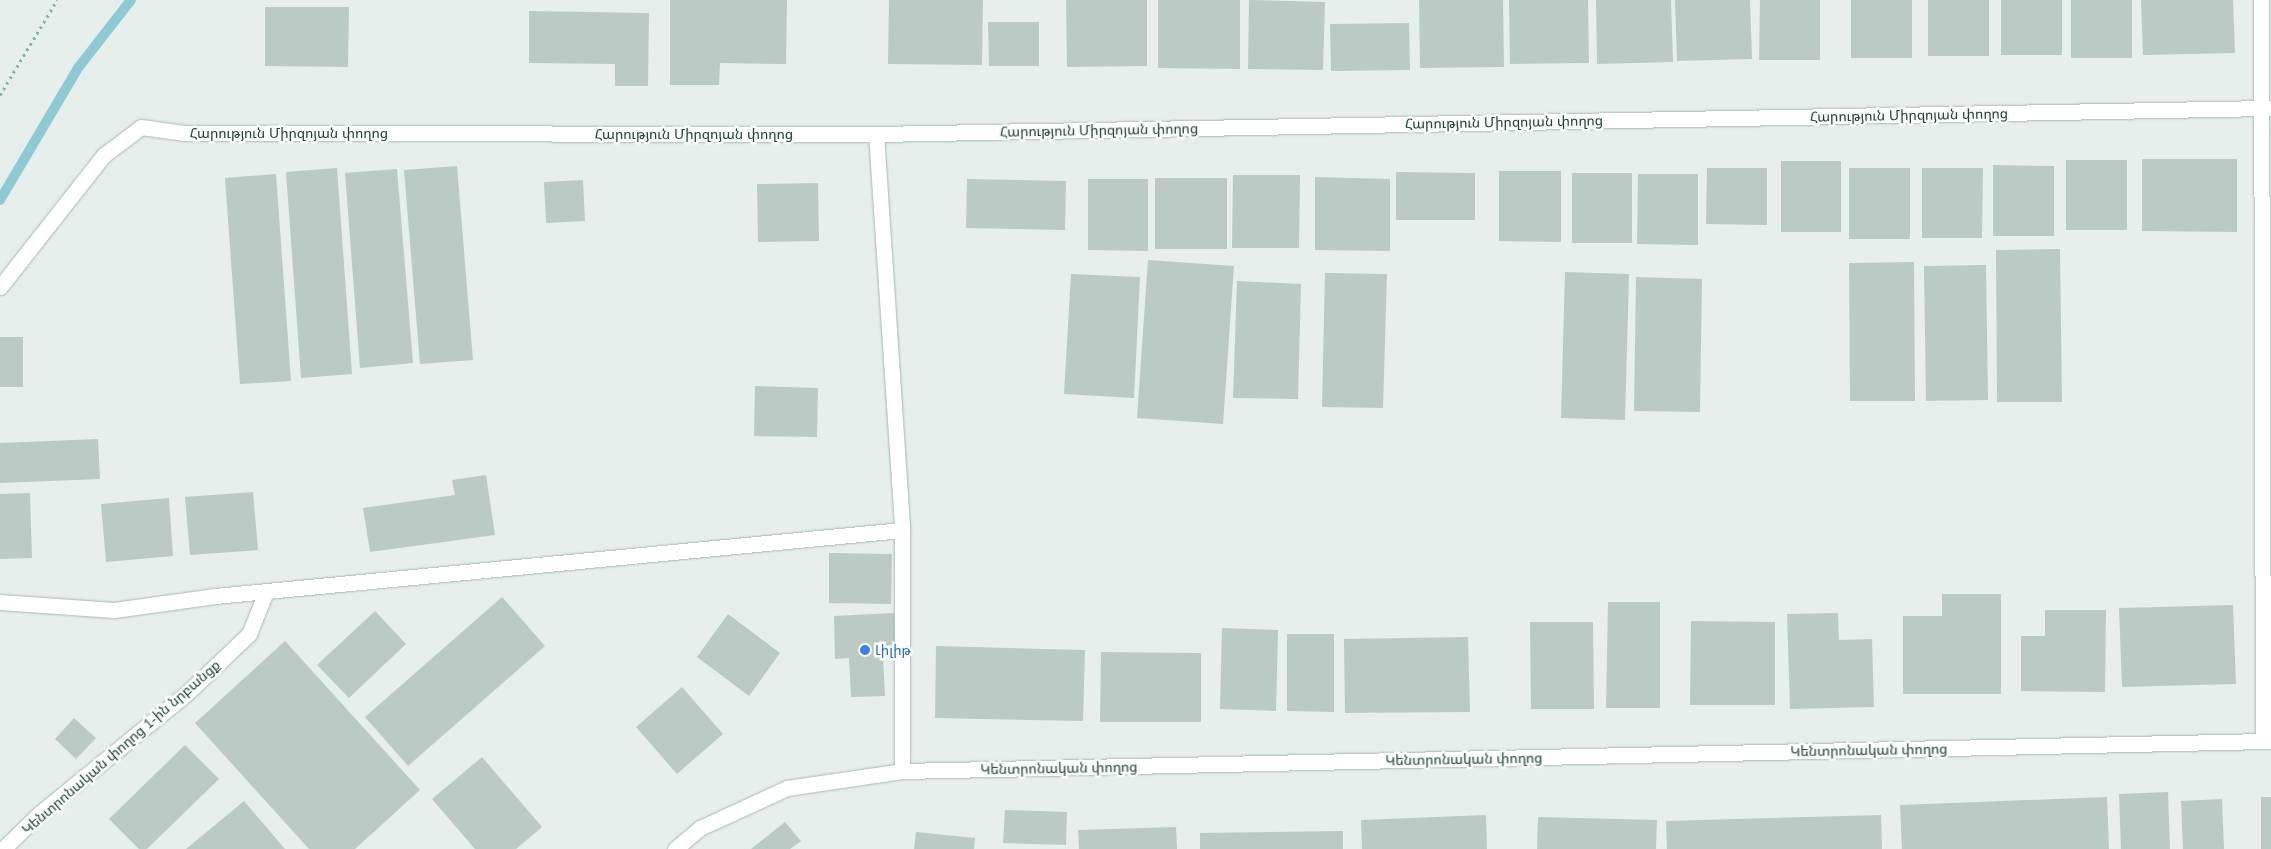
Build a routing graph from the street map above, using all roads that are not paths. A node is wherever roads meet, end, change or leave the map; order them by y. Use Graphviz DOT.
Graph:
graph roads {
  1 [pos="2261,0"];
  2 [pos="2267,108"];
  3 [pos="876,134"];
  4 [pos="0,287"];
  5 [pos="902,530"];
  6 [pos="266,592"];
  7 [pos="0,602"];
  8 [pos="2267,741"];
  9 [pos="902,771"];
  10 [pos="3,849"];
  11 [pos="675,849"];
  1 -- 2 [label="street"];
  2 -- 3 [label="street, Հարություն Միրզոյան փողոց"];
  2 -- 8 [label="street"];
  3 -- 4 [label="street, Հարություն Միրզոյան փողոց"];
  3 -- 5 [label="street"];
  5 -- 6 [label="street"];
  5 -- 9 [label="street"];
  6 -- 7 [label="street"];
  6 -- 10 [label="street, Կենտրոնական փողոց 1-ին նրբանցք"];
  8 -- 9 [label="street, Կենտրոնական փողոց"];
  9 -- 11 [label="street, Կենտրոնական փողոց"];
}
